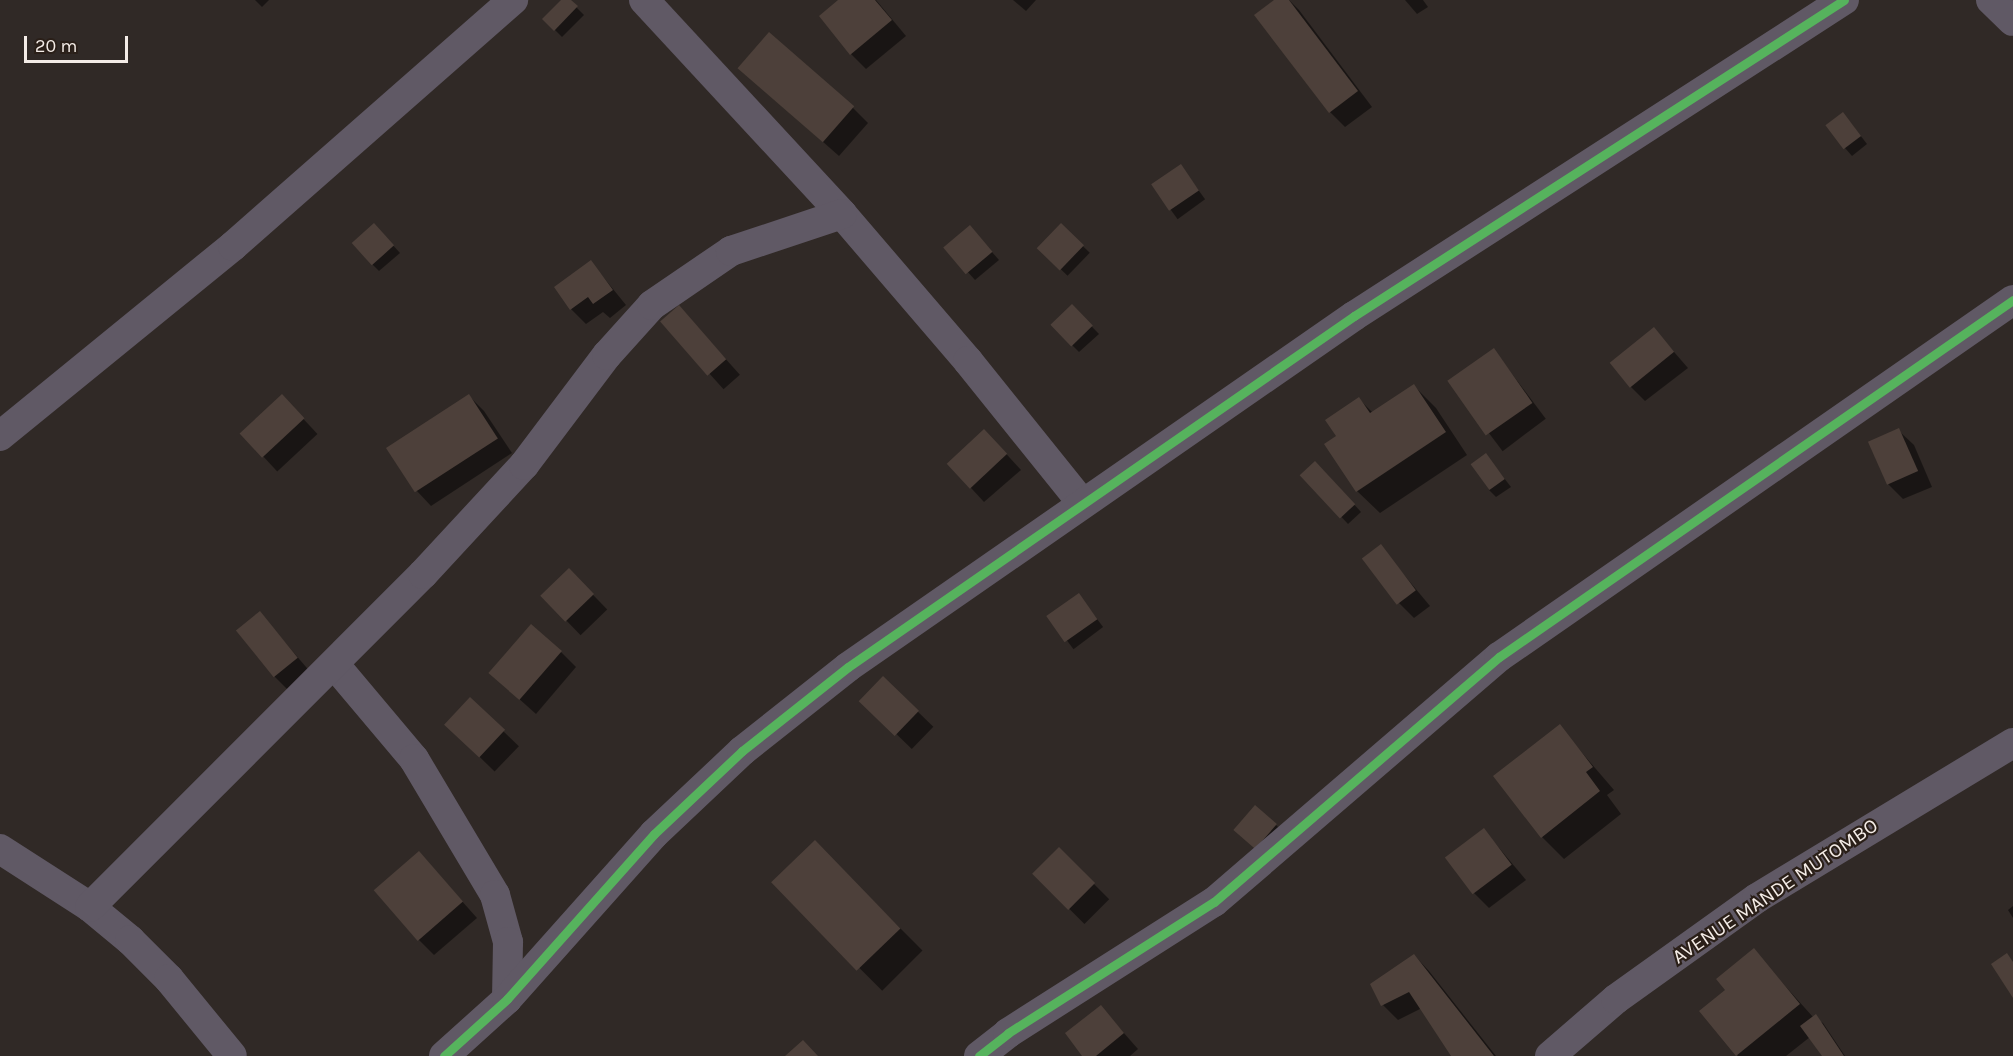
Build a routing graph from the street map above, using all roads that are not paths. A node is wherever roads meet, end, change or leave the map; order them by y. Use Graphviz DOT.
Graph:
graph roads {
  1 [pos="513,0"];
  2 [pos="645,0"];
  3 [pos="1844,0"];
  4 [pos="1991,0"];
  5 [pos="2013,21"];
  6 [pos="842,214"];
  7 [pos="2013,300"];
  8 [pos="0,436"];
  9 [pos="1082,503"];
  10 [pos="333,664"];
  11 [pos="2013,743"];
  12 [pos="0,849"];
  13 [pos="90,907"];
  14 [pos="507,999"];
  15 [pos="232,1056"];
  16 [pos="444,1056"];
  17 [pos="980,1056"];
  18 [pos="1550,1056"];
  1 -- 8 [label="street"];
  2 -- 6 [label="street"];
  3 -- 9 [label="street"];
  4 -- 5 [label="street"];
  6 -- 9 [label="street"];
  6 -- 10 [label="street"];
  7 -- 17 [label="street"];
  9 -- 14 [label="street"];
  10 -- 13 [label="street"];
  10 -- 14 [label="street"];
  11 -- 18 [label="street, AVENUE MANDE MUTOMBO"];
  12 -- 13 [label="street"];
  13 -- 15 [label="street"];
  14 -- 16 [label="street"];
}
